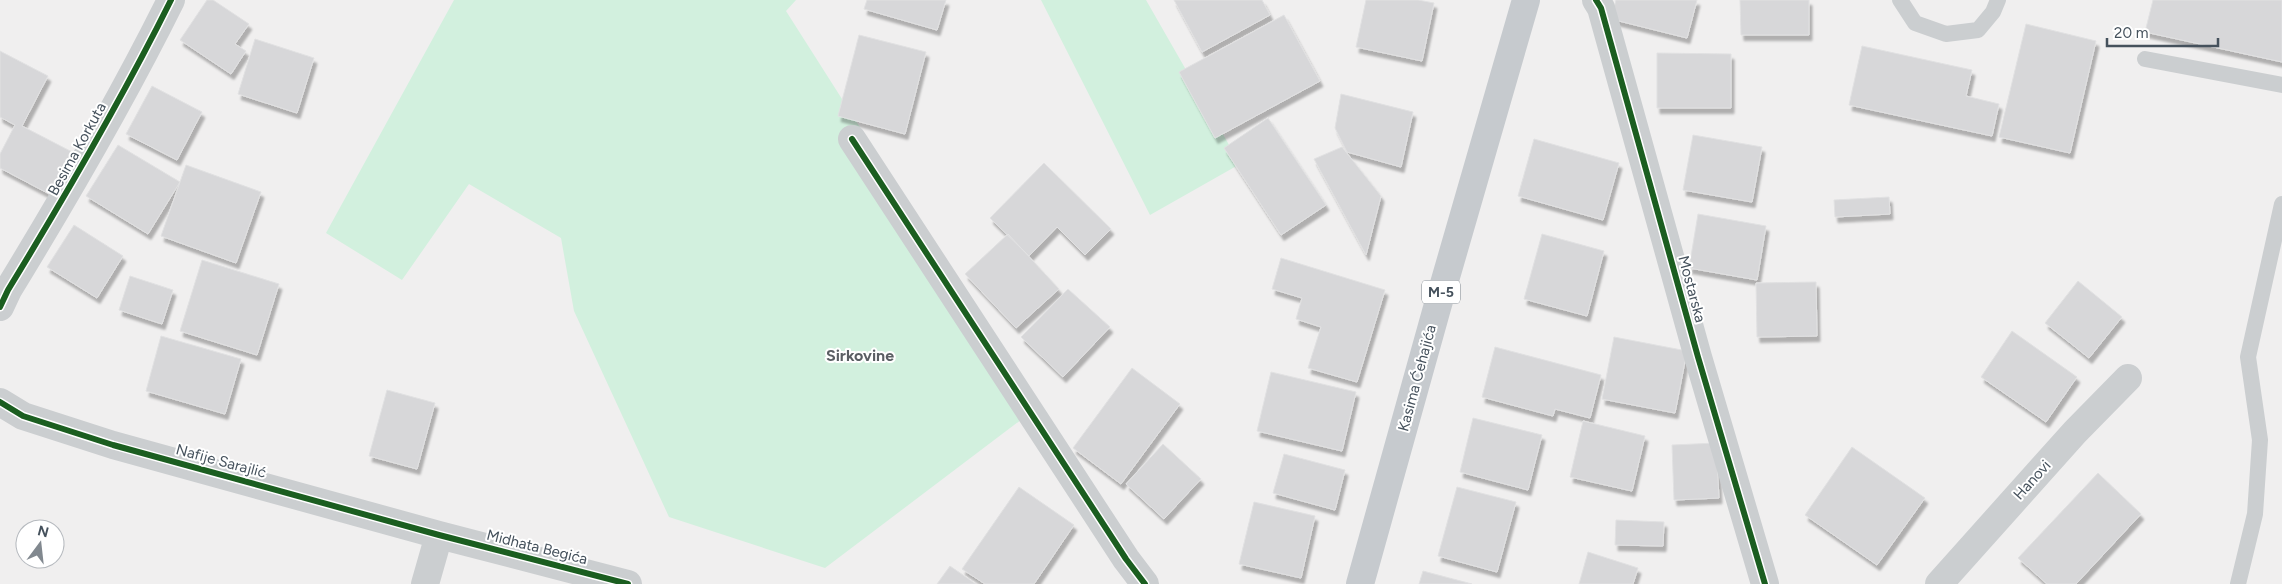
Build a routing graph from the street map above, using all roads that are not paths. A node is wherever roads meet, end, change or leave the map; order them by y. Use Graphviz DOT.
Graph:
graph roads {
  1 [pos="171,0"];
  2 [pos="1526,0"];
  3 [pos="1596,0"];
  4 [pos="1900,0"];
  5 [pos="1998,0"];
  6 [pos="2145,59"];
  7 [pos="2282,85"];
  8 [pos="852,139"];
  9 [pos="2282,204"];
  10 [pos="0,307"];
  11 [pos="2128,378"];
  12 [pos="0,402"];
  13 [pos="439,535"];
  14 [pos="425,584"];
  15 [pos="628,584"];
  16 [pos="1145,584"];
  17 [pos="1360,584"];
  18 [pos="1765,584"];
  19 [pos="1939,584"];
  20 [pos="2238,584"];
  1 -- 10 [label="street, Besima Korkuta"];
  2 -- 17 [label="main road, Kasima Ćehajića / M-5"];
  3 -- 18 [label="street, Mostarska"];
  4 -- 5 [label="lane"];
  6 -- 7 [label="lane"];
  8 -- 16 [label="street"];
  9 -- 20 [label="lane"];
  11 -- 19 [label="street, Hanovi"];
  12 -- 13 [label="street, Nafije Sarajlić"];
  13 -- 14 [label="street"];
  13 -- 15 [label="street, Midhata Begića"];
}
